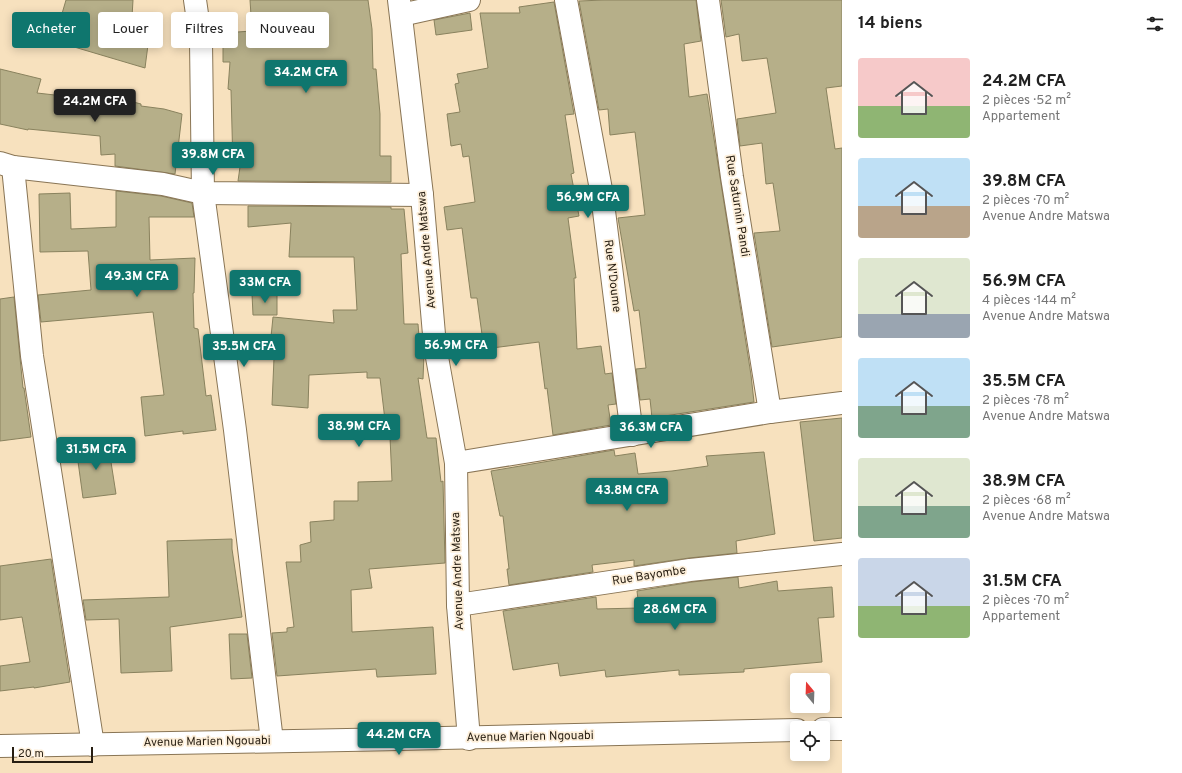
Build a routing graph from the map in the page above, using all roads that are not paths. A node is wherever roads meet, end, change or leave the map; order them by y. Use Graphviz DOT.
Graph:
graph roads {
  1 [pos="195,0"];
  2 [pos="469,0"];
  3 [pos="566,0"];
  4 [pos="708,0"];
  5 [pos="400,8"];
  6 [pos="7,165"];
  7 [pos="203,193"];
  8 [pos="422,195"];
  9 [pos="842,404"];
  10 [pos="770,412"];
  11 [pos="632,435"];
  12 [pos="456,463"];
  13 [pos="842,554"];
  14 [pos="458,605"];
  15 [pos="842,728"];
  16 [pos="830,729"];
  17 [pos="790,730"];
  18 [pos="469,738"];
  19 [pos="272,741"];
  20 [pos="93,745"];
  21 [pos="0,746"];
  1 -- 7 [label="street"];
  2 -- 5 [label="street"];
  3 -- 11 [label="street, Rue N'Doume"];
  4 -- 10 [label="street, Rue Saturnin Pandi"];
  5 -- 8 [label="street, Avenue Andre Matswa"];
  6 -- 7 [label="street"];
  6 -- 20 [label="street"];
  7 -- 8 [label="street"];
  7 -- 19 [label="street"];
  8 -- 12 [label="street, Avenue Andre Matswa"];
  9 -- 10 [label="street"];
  10 -- 11 [label="street"];
  11 -- 12 [label="street"];
  12 -- 14 [label="street, Avenue Andre Matswa"];
  13 -- 14 [label="street, Rue Bayombe"];
  14 -- 18 [label="street, Avenue Andre Matswa"];
  15 -- 16 [label="street"];
  17 -- 18 [label="street, Avenue Marien Ngouabi"];
  18 -- 19 [label="street, Avenue Marien Ngouabi"];
  19 -- 20 [label="street, Avenue Marien Ngouabi"];
  20 -- 21 [label="street, Avenue Marien Ngouabi"];
}
